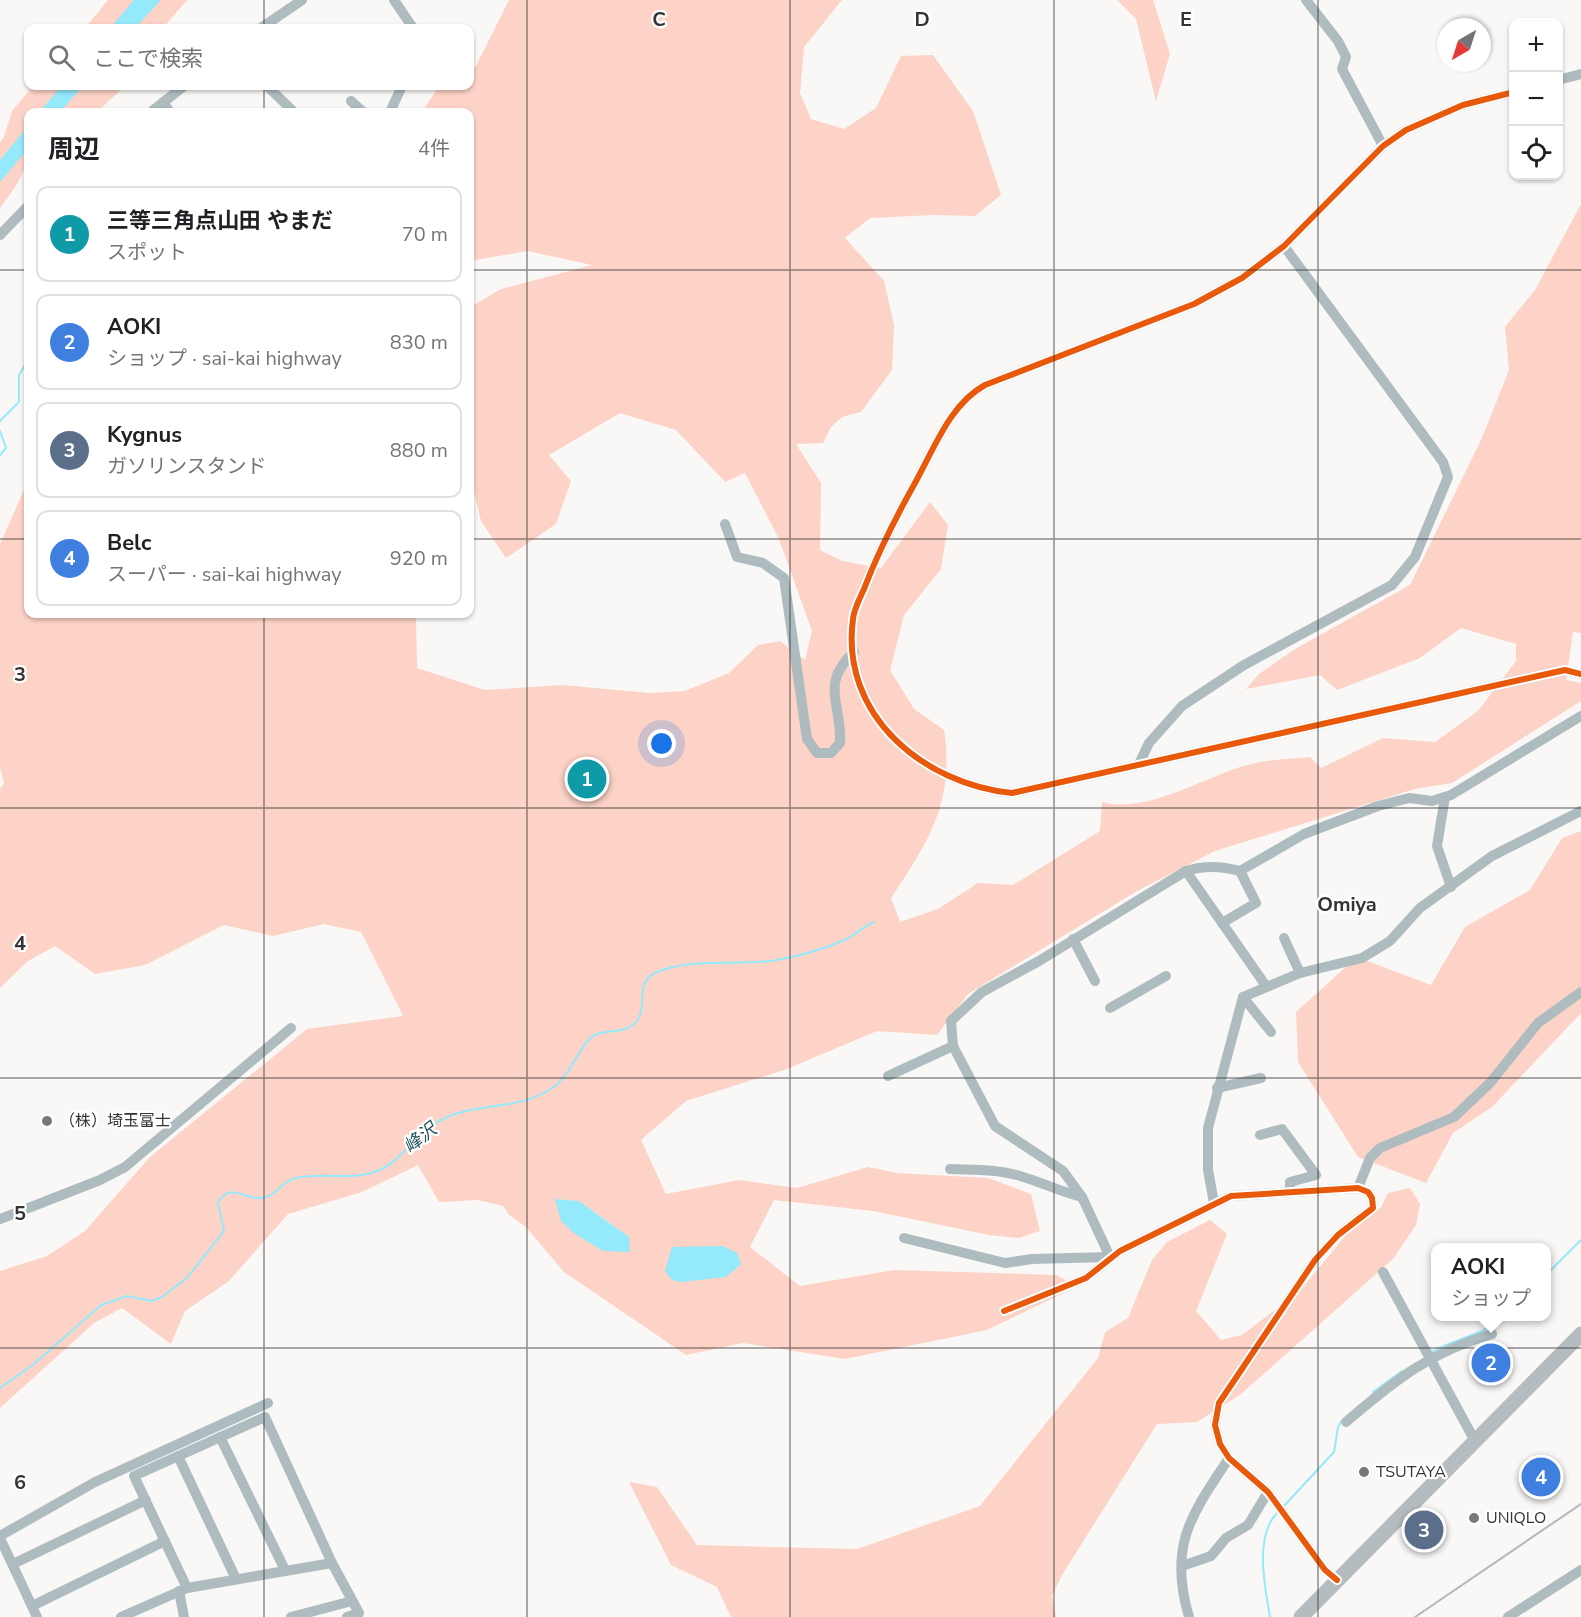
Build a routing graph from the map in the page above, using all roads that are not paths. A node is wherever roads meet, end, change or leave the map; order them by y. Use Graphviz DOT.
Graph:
graph roads {
  1 [pos="302,0"];
  2 [pos="394,0"];
  3 [pos="1306,0"];
  4 [pos="267,24"];
  5 [pos="410,24"];
  6 [pos="1581,74"];
  7 [pos="1563,79"];
  8 [pos="179,90"];
  9 [pos="271,90"];
  10 [pos="400,90"];
  11 [pos="1509,93"];
  12 [pos="351,101"];
  13 [pos="163,102"];
  14 [pos="155,108"];
  15 [pos="167,108"];
  16 [pos="290,108"];
  17 [pos="359,108"];
  18 [pos="392,108"];
  19 [pos="1383,146"];
  20 [pos="24,210"];
  21 [pos="0,235"];
  22 [pos="1284,246"];
  23 [pos="725,524"];
  24 [pos="854,652"];
  25 [pos="1581,674"];
  26 [pos="1581,716"];
  27 [pos="1139,764"];
  28 [pos="1445,796"];
  29 [pos="1581,810"];
  30 [pos="1186,871"];
  31 [pos="1240,871"];
  32 [pos="1451,887"];
  33 [pos="1222,923"];
  34 [pos="1284,938"];
  35 [pos="1073,939"];
  36 [pos="1300,973"];
  37 [pos="1166,976"];
  38 [pos="1095,981"];
  39 [pos="1266,986"];
  40 [pos="1581,992"];
  41 [pos="1244,997"];
  42 [pos="1110,1008"];
  43 [pos="291,1028"];
  44 [pos="1271,1032"];
  45 [pos="952,1046"];
  46 [pos="888,1076"];
  47 [pos="1260,1078"];
  48 [pos="1217,1088"];
  49 [pos="1260,1135"];
  50 [pos="950,1169"];
  51 [pos="1358,1188"];
  52 [pos="1290,1191"];
  53 [pos="1082,1197"];
  54 [pos="1214,1203"];
  55 [pos="0,1220"];
  56 [pos="904,1238"];
  57 [pos="1110,1257"];
  58 [pos="1383,1272"];
  59 [pos="1004,1311"];
  60 [pos="1492,1334"];
  61 [pos="1581,1334"];
  62 [pos="1430,1359"];
  63 [pos="268,1403"];
  64 [pos="1346,1422"];
  65 [pos="220,1437"];
  66 [pos="1475,1441"];
  67 [pos="178,1456"];
  68 [pos="1229,1458"];
  69 [pos="1268,1492"];
  70 [pos="146,1500"];
  71 [pos="0,1537"];
  72 [pos="165,1541"];
  73 [pos="332,1563"];
  74 [pos="13,1564"];
  75 [pos="1182,1566"];
  76 [pos="285,1570"];
  77 [pos="1581,1570"];
  78 [pos="236,1579"];
  79 [pos="1337,1580"];
  80 [pos="183,1589"];
  81 [pos="352,1601"];
  82 [pos="32,1606"];
  83 [pos="37,1617"];
  84 [pos="121,1617"];
  85 [pos="184,1617"];
  86 [pos="291,1617"];
  87 [pos="347,1617"];
  88 [pos="1189,1617"];
  89 [pos="1301,1617"];
  90 [pos="1508,1617"];
  1 -- 4 [label="street"];
  2 -- 5 [label="street"];
  3 -- 19 [label="street"];
  6 -- 7 [label="street"];
  8 -- 13 [label="street"];
  9 -- 16 [label="street"];
  10 -- 18 [label="street"];
  11 -- 19 [label="street"];
  12 -- 17 [label="street"];
  13 -- 14 [label="street"];
  13 -- 15 [label="street"];
  19 -- 22 [label="street"];
  20 -- 21 [label="street"];
  22 -- 24 [label="street"];
  22 -- 27 [label="street"];
  23 -- 24 [label="street"];
  24 -- 27 [label="street"];
  25 -- 27 [label="street"];
  26 -- 28 [label="street"];
  28 -- 31 [label="street"];
  28 -- 32 [label="street"];
  29 -- 32 [label="street"];
  30 -- 31 [label="street"];
  30 -- 33 [label="street"];
  30 -- 35 [label="street"];
  31 -- 33 [label="street"];
  32 -- 36 [label="street"];
  33 -- 39 [label="street"];
  34 -- 36 [label="street"];
  35 -- 38 [label="street"];
  35 -- 45 [label="street"];
  36 -- 39 [label="street"];
  37 -- 42 [label="street"];
  39 -- 41 [label="street"];
  40 -- 51 [label="street"];
  41 -- 44 [label="street"];
  41 -- 48 [label="street"];
  43 -- 55 [label="street"];
  45 -- 46 [label="street"];
  45 -- 53 [label="street"];
  47 -- 48 [label="street"];
  48 -- 54 [label="street"];
  49 -- 52 [label="street"];
  50 -- 53 [label="street"];
  51 -- 52 [label="street"];
  51 -- 68 [label="street"];
  52 -- 54 [label="street"];
  53 -- 57 [label="street"];
  54 -- 57 [label="street"];
  56 -- 57 [label="street"];
  57 -- 59 [label="street"];
  58 -- 62 [label="street"];
  60 -- 62 [label="street"];
  61 -- 66 [label="highway"];
  62 -- 64 [label="street"];
  62 -- 66 [label="street"];
  63 -- 71 [label="street"];
  65 -- 67 [label="street"];
  65 -- 73 [label="street"];
  65 -- 76 [label="street"];
  66 -- 79 [label="highway"];
  67 -- 70 [label="street"];
  67 -- 78 [label="street"];
  68 -- 69 [label="street"];
  68 -- 75 [label="street"];
  69 -- 75 [label="street"];
  69 -- 79 [label="street"];
  70 -- 72 [label="street"];
  70 -- 74 [label="street"];
  71 -- 74 [label="street"];
  72 -- 80 [label="street"];
  72 -- 82 [label="street"];
  73 -- 76 [label="street"];
  73 -- 81 [label="street"];
  74 -- 82 [label="street"];
  75 -- 88 [label="street"];
  76 -- 78 [label="street"];
  77 -- 90 [label="street"];
  78 -- 80 [label="street"];
  79 -- 89 [label="highway"];
  80 -- 84 [label="street"];
  80 -- 85 [label="street"];
  81 -- 86 [label="street"];
  81 -- 87 [label="street"];
  82 -- 83 [label="street"];
}
